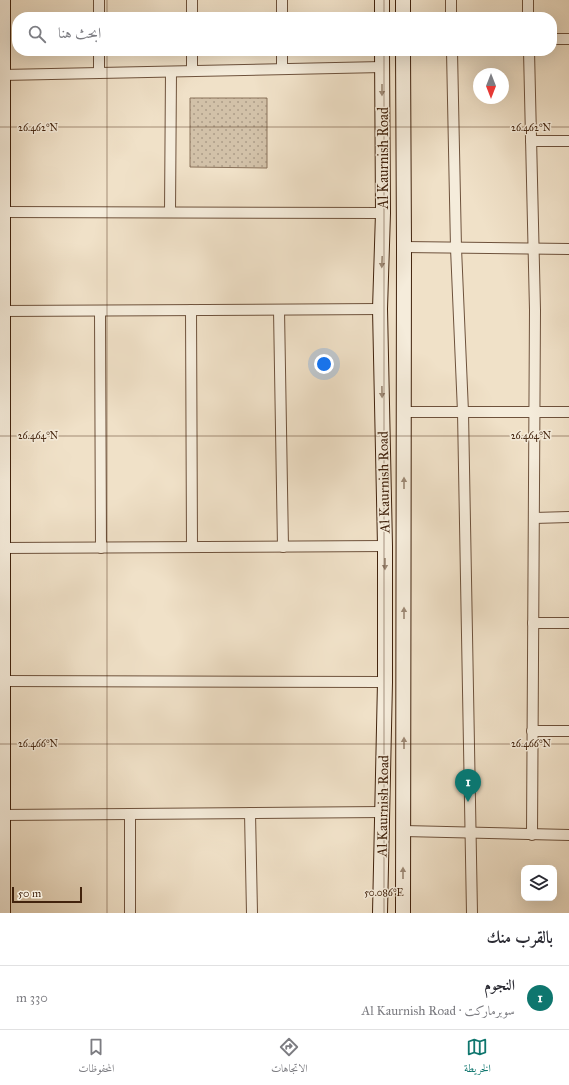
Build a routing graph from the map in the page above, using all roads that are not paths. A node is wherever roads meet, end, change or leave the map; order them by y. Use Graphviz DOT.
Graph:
graph roads {
  1 [pos="3,0"];
  2 [pos="99,0"];
  3 [pos="192,0"];
  4 [pos="282,0"];
  5 [pos="382,0"];
  6 [pos="403,0"];
  7 [pos="451,0"];
  8 [pos="528,0"];
  9 [pos="99,12"];
  10 [pos="192,12"];
  11 [pos="282,12"];
  12 [pos="382,12"];
  13 [pos="403,12"];
  14 [pos="451,12"];
  15 [pos="528,12"];
  16 [pos="557,39"];
  17 [pos="569,39"];
  18 [pos="99,56"];
  19 [pos="192,56"];
  20 [pos="282,56"];
  21 [pos="382,56"];
  22 [pos="403,56"];
  23 [pos="452,56"];
  24 [pos="529,56"];
  25 [pos="382,67"];
  26 [pos="282,69"];
  27 [pos="192,71"];
  28 [pos="171,72"];
  29 [pos="99,73"];
  30 [pos="3,75"];
  31 [pos="531,141"];
  32 [pos="569,141"];
  33 [pos="383,162"];
  34 [pos="3,212"];
  35 [pos="170,212"];
  36 [pos="383,213"];
  37 [pos="404,247"];
  38 [pos="456,248"];
  39 [pos="534,249"];
  40 [pos="569,249"];
  41 [pos="2,264"];
  42 [pos="380,309"];
  43 [pos="191,310"];
  44 [pos="279,310"];
  45 [pos="3,311"];
  46 [pos="100,311"];
  47 [pos="404,412"];
  48 [pos="463,412"];
  49 [pos="534,412"];
  50 [pos="569,412"];
  51 [pos="569,517"];
  52 [pos="534,518"];
  53 [pos="385,546"];
  54 [pos="192,547"];
  55 [pos="282,547"];
  56 [pos="3,548"];
  57 [pos="101,548"];
  58 [pos="533,623"];
  59 [pos="569,623"];
  60 [pos="0,663"];
  61 [pos="3,681"];
  62 [pos="385,682"];
  63 [pos="532,731"];
  64 [pos="569,731"];
  65 [pos="382,812"];
  66 [pos="250,813"];
  67 [pos="130,814"];
  68 [pos="3,815"];
  69 [pos="404,831"];
  70 [pos="470,833"];
  71 [pos="532,835"];
  72 [pos="569,835"];
  73 [pos="4,913"];
  74 [pos="130,913"];
  75 [pos="252,913"];
  76 [pos="380,913"];
  77 [pos="403,913"];
  78 [pos="472,913"];
  1 -- 30 [label="street"];
  2 -- 9 [label="street"];
  3 -- 10 [label="street"];
  4 -- 11 [label="street"];
  5 -- 12 [label="street"];
  6 -- 13 [label="street"];
  7 -- 14 [label="street"];
  8 -- 15 [label="street"];
  16 -- 17 [label="street"];
  18 -- 29 [label="street"];
  19 -- 27 [label="street"];
  20 -- 26 [label="street"];
  21 -- 25 [label="street, Al Kaurnish Road"];
  22 -- 37 [label="street, Al Kaurnish Road"];
  23 -- 38 [label="street"];
  24 -- 31 [label="street"];
  25 -- 26 [label="street"];
  25 -- 33 [label="street, Al Kaurnish Road, one-way"];
  26 -- 27 [label="street"];
  27 -- 28 [label="street"];
  28 -- 29 [label="street"];
  28 -- 35 [label="street"];
  29 -- 30 [label="street"];
  30 -- 34 [label="street"];
  31 -- 32 [label="street"];
  31 -- 39 [label="street"];
  33 -- 36 [label="street, Al Kaurnish Road"];
  33 -- 37 [label="street"];
  34 -- 35 [label="street"];
  34 -- 41 [label="street"];
  35 -- 36 [label="street"];
  36 -- 42 [label="street, Al Kaurnish Road, one-way"];
  37 -- 38 [label="street"];
  37 -- 47 [label="street, Al Kaurnish Road"];
  38 -- 39 [label="street"];
  38 -- 48 [label="street"];
  39 -- 40 [label="street"];
  39 -- 49 [label="street"];
  41 -- 45 [label="street"];
  42 -- 44 [label="street"];
  42 -- 53 [label="street, Al Kaurnish Road, one-way"];
  43 -- 44 [label="street"];
  43 -- 46 [label="street"];
  43 -- 54 [label="street"];
  44 -- 55 [label="street"];
  45 -- 46 [label="street"];
  45 -- 56 [label="street"];
  46 -- 57 [label="street"];
  47 -- 48 [label="street"];
  69 -- 47 [label="street, Al Kaurnish Road, one-way"];
  48 -- 49 [label="street"];
  48 -- 70 [label="street"];
  49 -- 50 [label="street"];
  49 -- 52 [label="street"];
  51 -- 52 [label="street"];
  52 -- 58 [label="street"];
  53 -- 55 [label="street"];
  53 -- 62 [label="street, Al Kaurnish Road, one-way"];
  54 -- 55 [label="street"];
  54 -- 57 [label="street"];
  56 -- 57 [label="street"];
  56 -- 61 [label="street"];
  58 -- 59 [label="street"];
  58 -- 63 [label="street"];
  60 -- 61 [label="street"];
  61 -- 62 [label="street"];
  61 -- 68 [label="street"];
  62 -- 65 [label="street, Al Kaurnish Road"];
  63 -- 64 [label="street"];
  63 -- 71 [label="street"];
  65 -- 66 [label="street"];
  65 -- 76 [label="street, Al Kaurnish Road"];
  66 -- 67 [label="street"];
  66 -- 75 [label="street"];
  67 -- 68 [label="street"];
  67 -- 74 [label="street"];
  68 -- 73 [label="street"];
  69 -- 70 [label="street"];
  77 -- 69 [label="street, Al Kaurnish Road, one-way"];
  70 -- 71 [label="street"];
  70 -- 78 [label="street"];
  71 -- 72 [label="street"];
}
